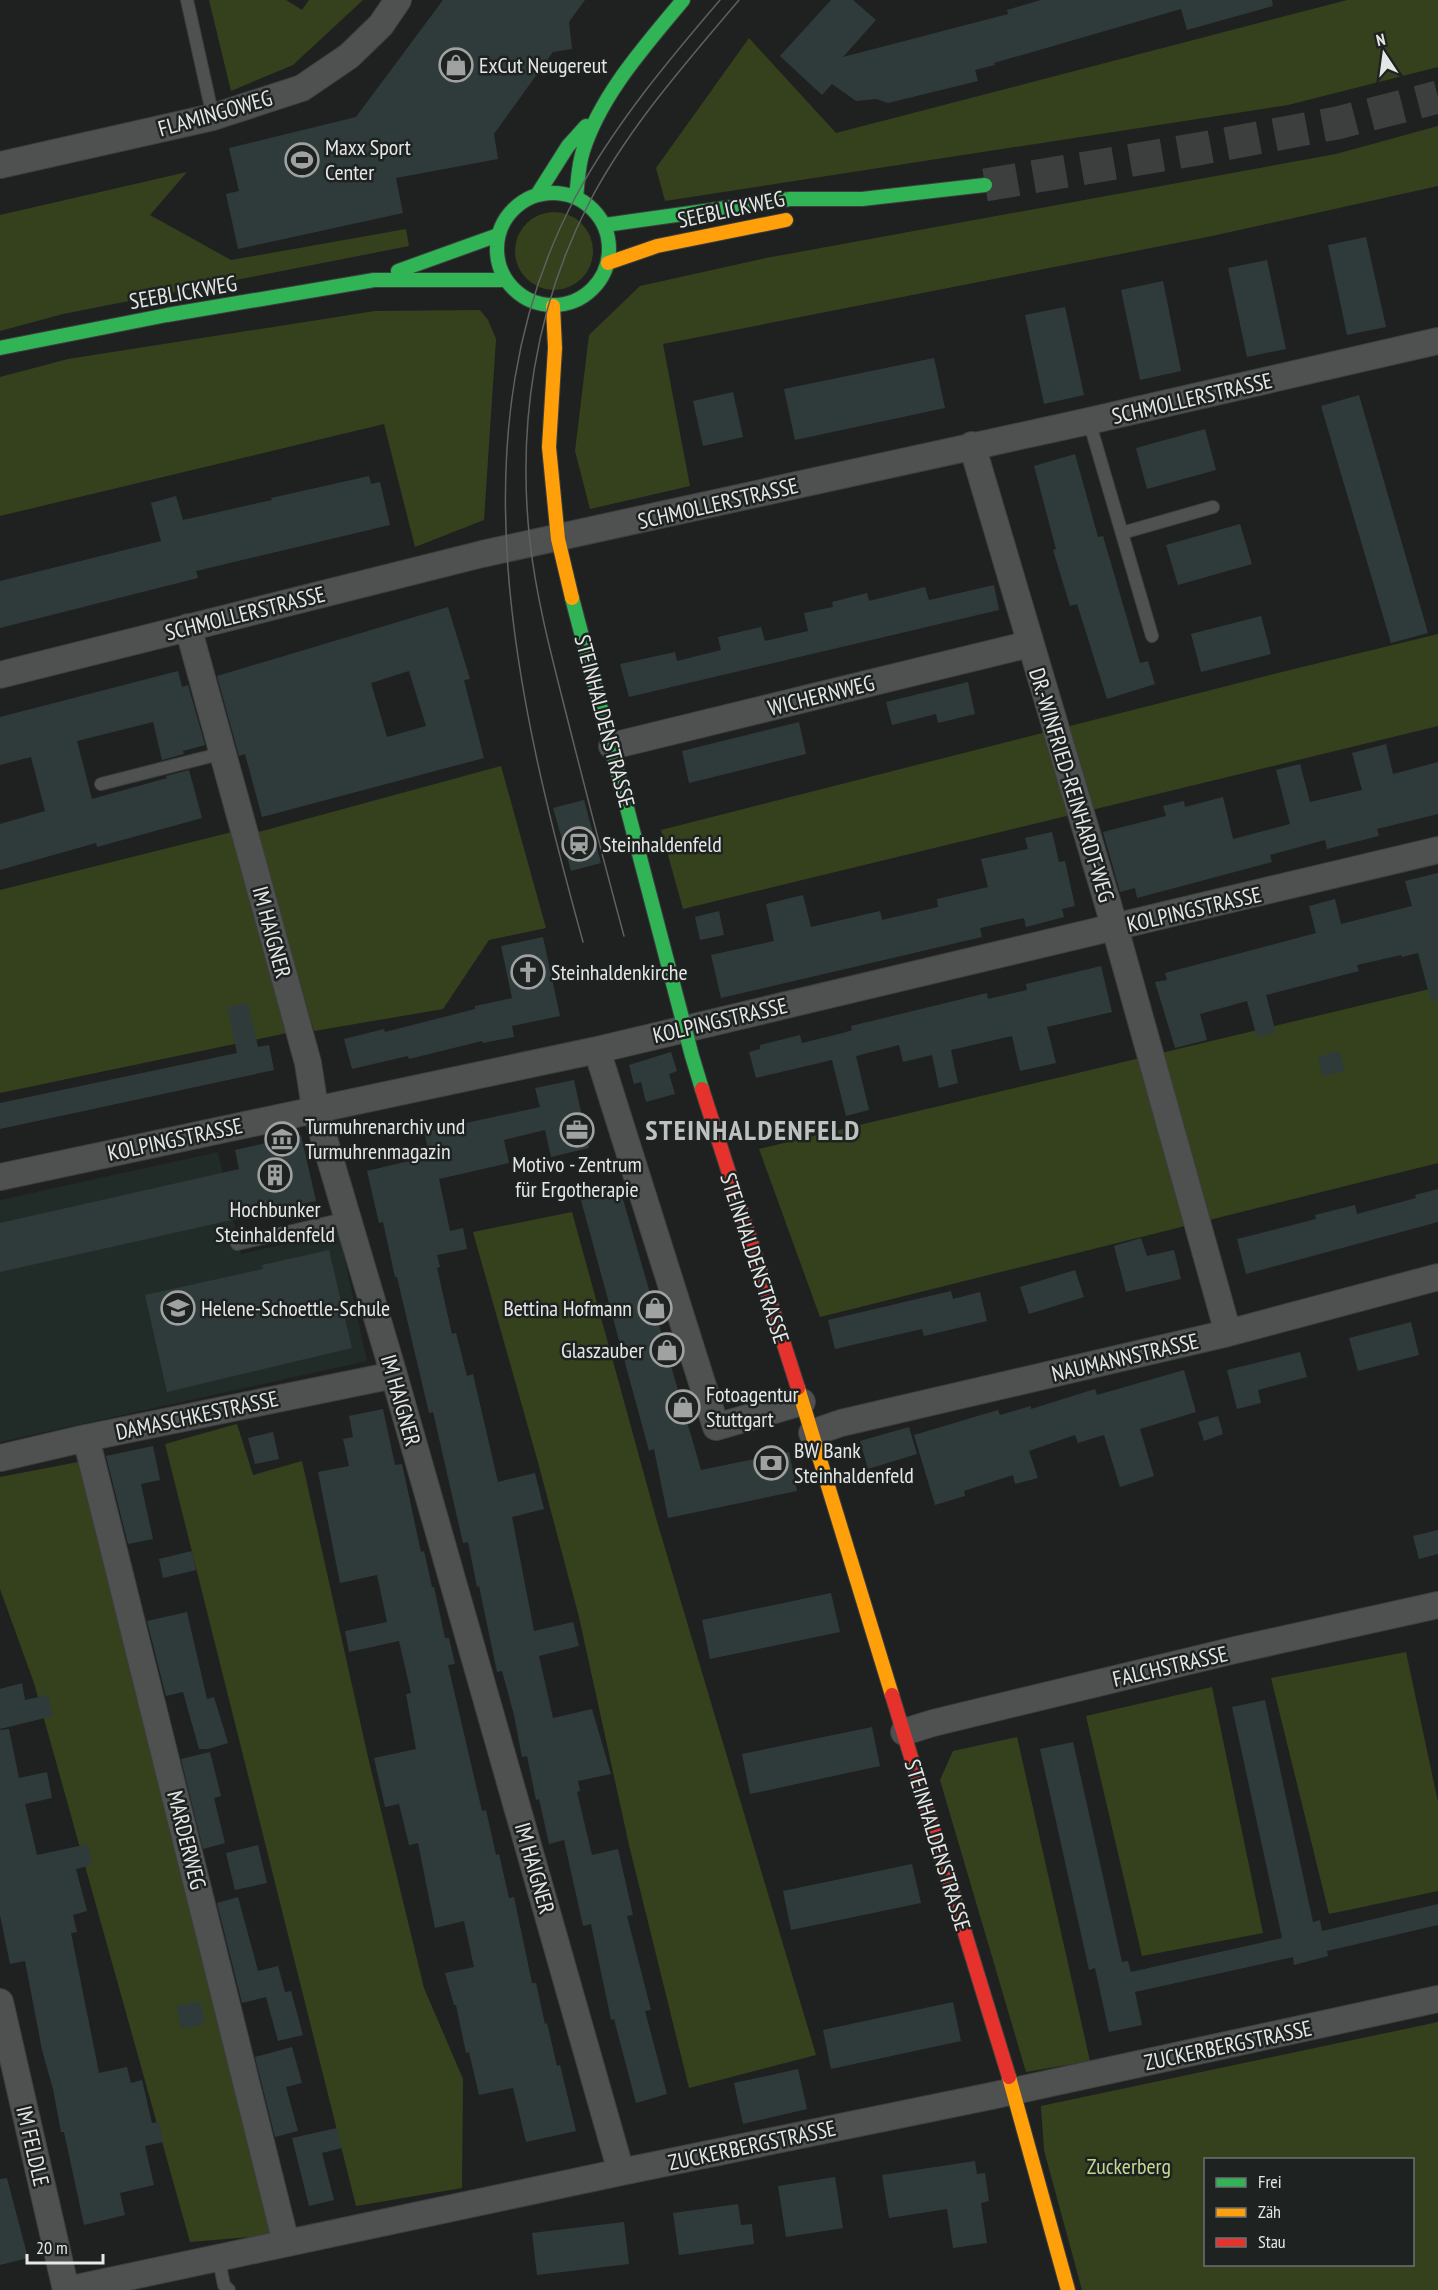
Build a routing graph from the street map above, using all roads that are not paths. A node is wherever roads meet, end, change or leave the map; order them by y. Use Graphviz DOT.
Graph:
graph roads {
  1 [pos="187,0"];
  2 [pos="398,0"];
  3 [pos="683,0"];
  4 [pos="606,104"];
  5 [pos="213,117"];
  6 [pos="0,165"];
  7 [pos="985,185"];
  8 [pos="537,195"];
  9 [pos="576,197"];
  10 [pos="862,199"];
  11 [pos="604,225"];
  12 [pos="498,235"];
  13 [pos="608,264"];
  14 [pos="374,280"];
  15 [pos="505,280"];
  16 [pos="553,306"];
  17 [pos="1438,341"];
  18 [pos="0,348"];
  19 [pos="1089,421"];
  20 [pos="972,445"];
  21 [pos="1213,507"];
  22 [pos="1122,533"];
  23 [pos="558,539"];
  24 [pos="188,627"];
  25 [pos="1152,636"];
  26 [pos="1030,644"];
  27 [pos="0,675"];
  28 [pos="612,746"];
  29 [pos="223,753"];
  30 [pos="101,784"];
  31 [pos="1438,850"];
  32 [pos="1115,928"];
  33 [pos="684,1028"];
  34 [pos="597,1050"];
  35 [pos="315,1108"];
  36 [pos="0,1177"];
  37 [pos="348,1218"];
  38 [pos="237,1244"];
  39 [pos="1438,1278"];
  40 [pos="1228,1333"];
  41 [pos="394,1375"];
  42 [pos="802,1402"];
  43 [pos="812,1433"];
  44 [pos="87,1438"];
  45 [pos="0,1458"];
  46 [pos="1438,1605"];
  47 [pos="904,1732"];
  48 [pos="1438,1999"];
  49 [pos="0,2002"];
  50 [pos="1013,2091"];
  51 [pos="621,2172"];
  52 [pos="286,2243"];
  53 [pos="218,2256"];
  54 [pos="66,2290"];
  55 [pos="229,2290"];
  56 [pos="1068,2290"];
  1 -- 5 [label="lane"];
  2 -- 5 [label="street, FLAMINGOWEG"];
  3 -- 4 [label="street"];
  4 -- 8 [label="street"];
  4 -- 9 [label="street"];
  5 -- 6 [label="street, FLAMINGOWEG"];
  7 -- 10 [label="street, SEEBLICKWEG"];
  8 -- 9 [label="street"];
  8 -- 12 [label="street"];
  9 -- 11 [label="street"];
  10 -- 11 [label="street, SEEBLICKWEG"];
  10 -- 13 [label="street, SEEBLICKWEG"];
  11 -- 13 [label="street"];
  12 -- 14 [label="street, SEEBLICKWEG"];
  12 -- 15 [label="street"];
  13 -- 16 [label="street"];
  14 -- 15 [label="street, SEEBLICKWEG"];
  14 -- 18 [label="street, SEEBLICKWEG"];
  15 -- 16 [label="street"];
  16 -- 23 [label="street, STEINHALDENSTRASSE"];
  17 -- 19 [label="street, SCHMOLLERSTRASSE"];
  19 -- 20 [label="street, SCHMOLLERSTRASSE"];
  19 -- 22 [label="lane"];
  20 -- 23 [label="street, SCHMOLLERSTRASSE"];
  20 -- 26 [label="street, DR.-WINFRIED-REINHARDT-WEG"];
  21 -- 22 [label="lane"];
  22 -- 25 [label="lane"];
  23 -- 24 [label="street, SCHMOLLERSTRASSE"];
  23 -- 28 [label="street, STEINHALDENSTRASSE"];
  24 -- 27 [label="street, SCHMOLLERSTRASSE"];
  24 -- 29 [label="street, IM HAIGNER"];
  26 -- 28 [label="street, WICHERNWEG"];
  26 -- 32 [label="street, DR.-WINFRIED-REINHARDT-WEG"];
  28 -- 33 [label="street, STEINHALDENSTRASSE"];
  29 -- 30 [label="lane"];
  29 -- 35 [label="street, IM HAIGNER"];
  31 -- 32 [label="street, KOLPINGSTRASSE"];
  32 -- 33 [label="street, KOLPINGSTRASSE"];
  32 -- 40 [label="street, DR.-WINFRIED-REINHARDT-WEG"];
  33 -- 34 [label="street, KOLPINGSTRASSE"];
  33 -- 42 [label="street, STEINHALDENSTRASSE"];
  34 -- 35 [label="street, KOLPINGSTRASSE"];
  34 -- 42 [label="street"];
  35 -- 36 [label="street, KOLPINGSTRASSE"];
  35 -- 37 [label="street, IM HAIGNER"];
  37 -- 38 [label="lane"];
  37 -- 41 [label="street, IM HAIGNER"];
  39 -- 40 [label="street, NAUMANNSTRASSE"];
  40 -- 43 [label="street, NAUMANNSTRASSE"];
  41 -- 44 [label="street, DAMASCHKESTRASSE"];
  41 -- 51 [label="street, IM HAIGNER"];
  42 -- 43 [label="street, STEINHALDENSTRASSE"];
  43 -- 47 [label="street, STEINHALDENSTRASSE"];
  44 -- 45 [label="street, DAMASCHKESTRASSE"];
  44 -- 52 [label="street, MARDERWEG"];
  46 -- 47 [label="street, FALCHSTRASSE"];
  47 -- 50 [label="street, STEINHALDENSTRASSE"];
  48 -- 50 [label="street, ZUCKERBERGSTRASSE"];
  49 -- 54 [label="street, IM FELDLE"];
  50 -- 51 [label="street, ZUCKERBERGSTRASSE"];
  50 -- 56 [label="street, STEINHALDENSTRASSE"];
  51 -- 52 [label="street, ZUCKERBERGSTRASSE"];
  52 -- 53 [label="street, ZUCKERBERGSTRASSE"];
  53 -- 54 [label="street, ZUCKERBERGSTRASSE"];
  53 -- 55 [label="lane"];
}
